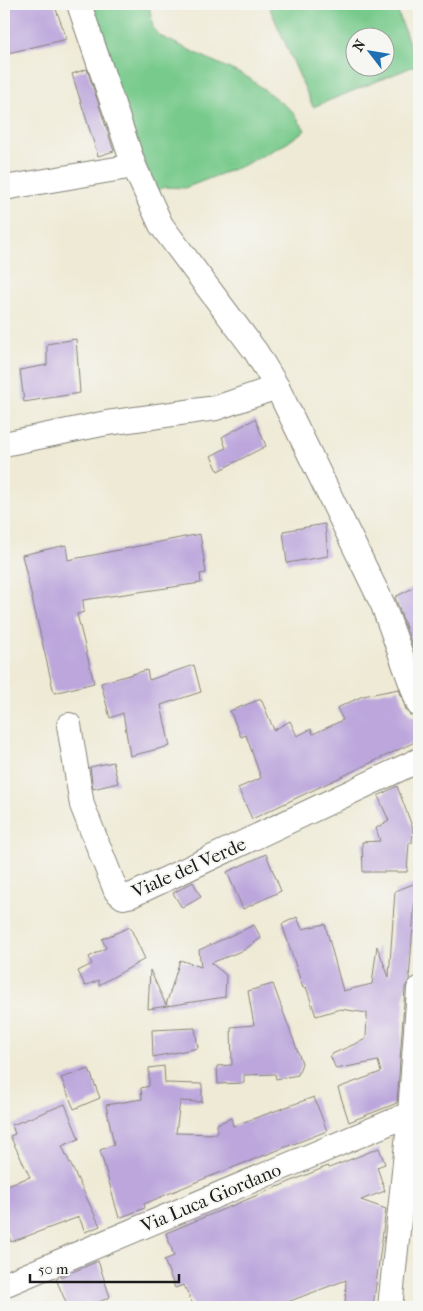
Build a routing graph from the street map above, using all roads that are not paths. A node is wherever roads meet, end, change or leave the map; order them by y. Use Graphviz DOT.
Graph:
graph roads {
  1 [pos="79,4"];
  2 [pos="134,166"];
  3 [pos="4,188"];
  4 [pos="277,387"];
  5 [pos="4,444"];
  6 [pos="419,705"];
  7 [pos="69,725"];
  8 [pos="419,760"];
  9 [pos="419,989"];
  10 [pos="415,1112"];
  11 [pos="4,1285"];
  12 [pos="390,1307"];
  1 -- 2 [label="street"];
  2 -- 3 [label="street"];
  2 -- 4 [label="street"];
  4 -- 5 [label="street"];
  4 -- 6 [label="street"];
  7 -- 8 [label="street, Viale del Verde"];
  9 -- 10 [label="street"];
  10 -- 11 [label="street, Via Luca Giordano"];
  10 -- 12 [label="street"];
}
